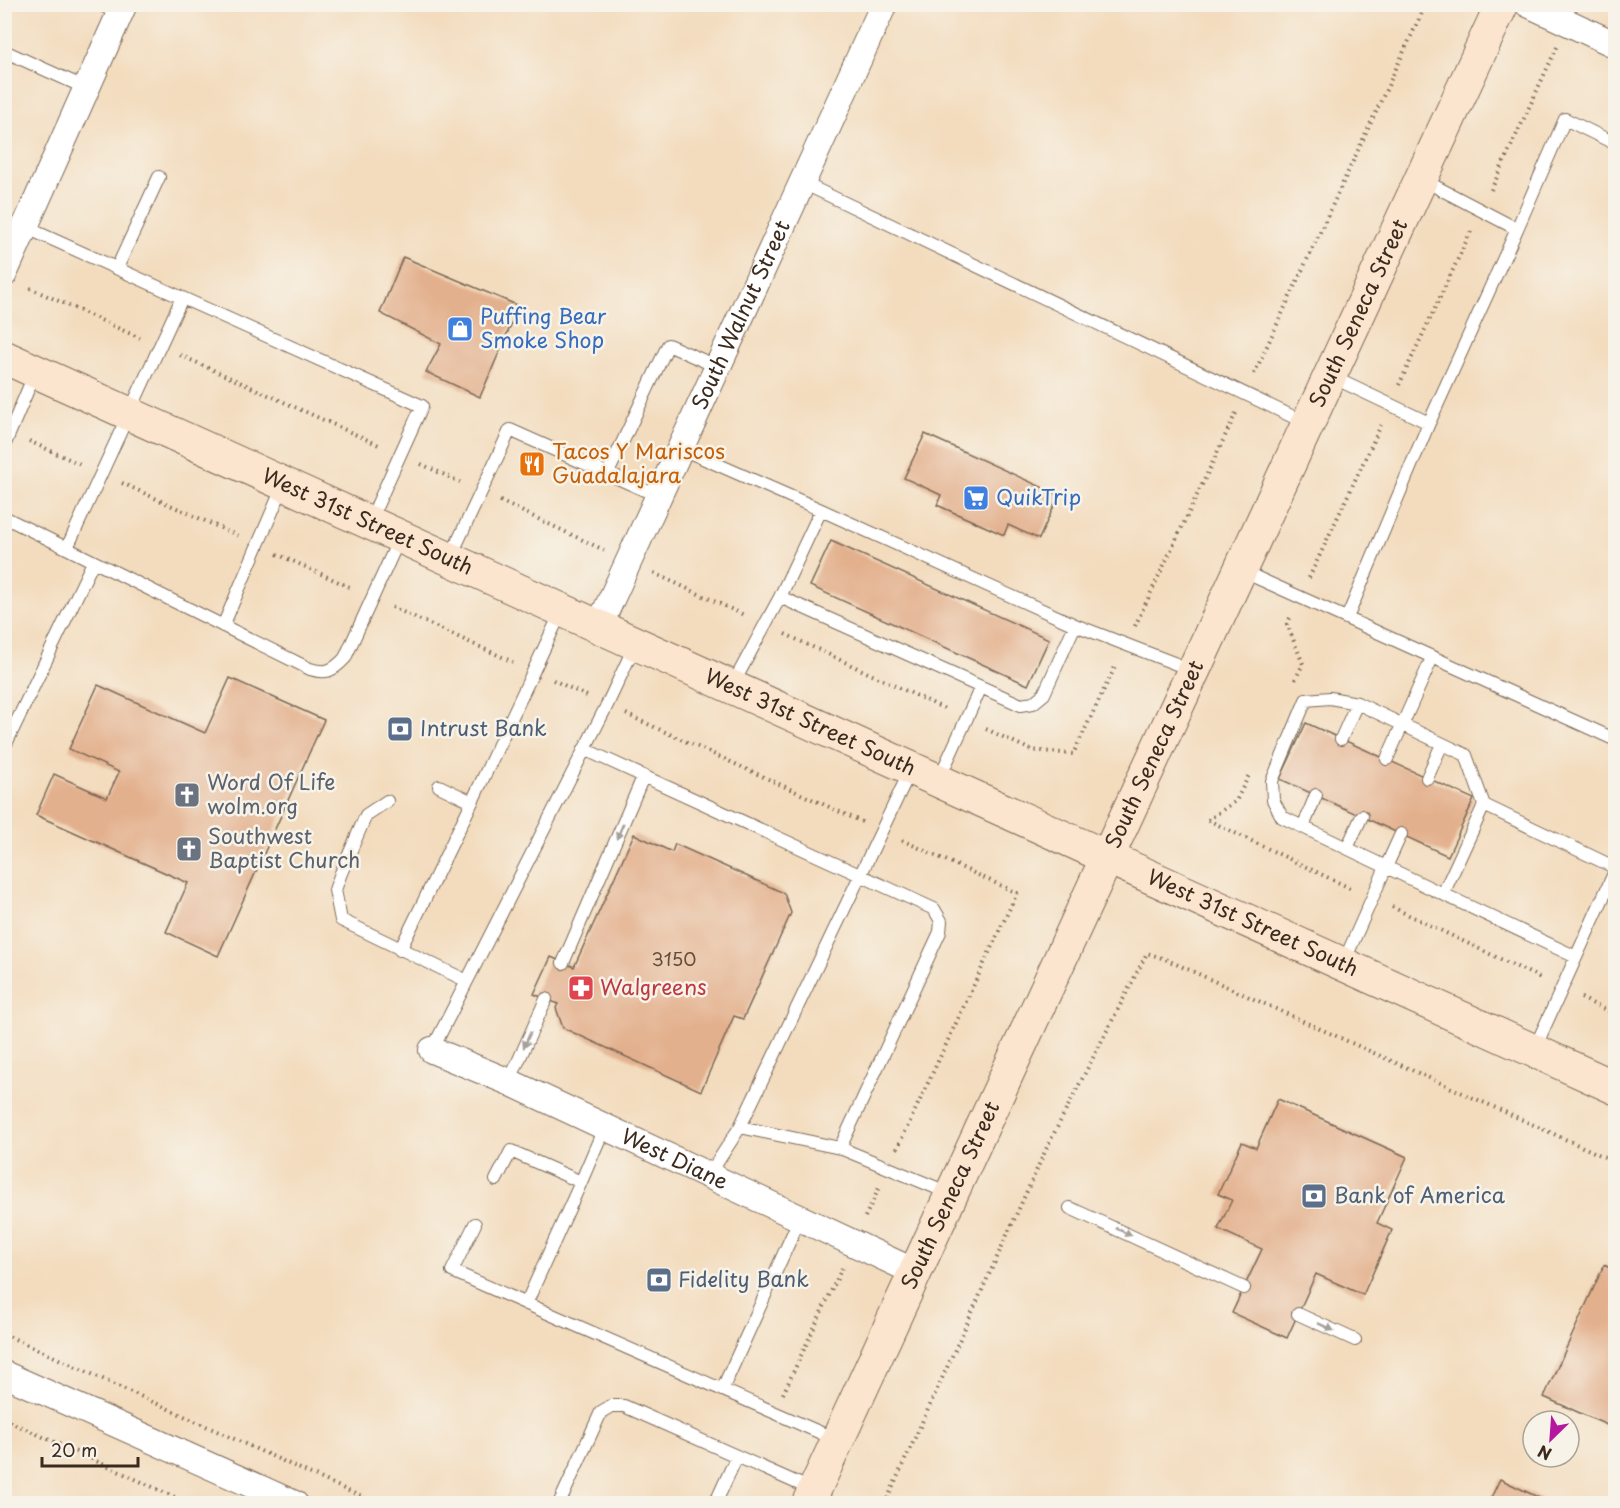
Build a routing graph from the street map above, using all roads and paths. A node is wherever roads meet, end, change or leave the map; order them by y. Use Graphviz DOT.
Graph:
graph roads {
  1 [pos="884,4"];
  2 [pos="1426,4"];
  3 [pos="1502,4"];
  4 [pos="1528,4"];
  5 [pos="114,8"];
  6 [pos="1616,45"];
  7 [pos="4,51"];
  8 [pos="88,88"];
  9 [pos="1616,144"];
  10 [pos="159,177"];
  11 [pos="1420,179"];
  12 [pos="802,183"];
  13 [pos="26,227"];
  14 [pos="1517,229"];
  15 [pos="117,268"];
  16 [pos="15,280"];
  17 [pos="182,298"];
  18 [pos="160,346"];
  19 [pos="4,357"];
  20 [pos="718,366"];
  21 [pos="36,372"];
  22 [pos="1329,375"];
  23 [pos="1245,393"];
  24 [pos="129,413"];
  25 [pos="1308,423"];
  26 [pos="1429,423"];
  27 [pos="10,432"];
  28 [pos="4,446"];
  29 [pos="680,448"];
  30 [pos="400,454"];
  31 [pos="608,473"];
  32 [pos="101,474"];
  33 [pos="284,484"];
  34 [pos="481,492"];
  35 [pos="658,496"];
  36 [pos="821,510"];
  37 [pos="6,522"];
  38 [pos="369,522"];
  39 [pos="400,536"];
  40 [pos="258,546"];
  41 [pos="67,548"];
  42 [pos="450,559"];
  43 [pos="628,561"];
  44 [pos="93,562"];
  45 [pos="1240,570"];
  46 [pos="780,597"];
  47 [pos="372,598"];
  48 [pos="562,610"];
  49 [pos="1347,618"];
  50 [pos="765,625"];
  51 [pos="1074,625"];
  52 [pos="223,626"];
  53 [pos="599,626"];
  54 [pos="636,643"];
  55 [pos="1125,645"];
  56 [pos="1432,658"];
  57 [pos="532,671"];
  58 [pos="1193,671"];
  59 [pos="732,686"];
  60 [pos="981,687"];
  61 [pos="1357,703"];
  62 [pos="607,705"];
  63 [pos="967,720"];
  64 [pos="1402,725"];
  65 [pos="1341,739"];
  66 [pos="1616,740"];
  67 [pos="1442,744"];
  68 [pos="4,748"];
  69 [pos="584,749"];
  70 [pos="1387,759"];
  71 [pos="925,774"];
  72 [pos="643,777"];
  73 [pos="1426,778"];
  74 [pos="439,786"];
  75 [pos="1316,795"];
  76 [pos="387,801"];
  77 [pos="472,802"];
  78 [pos="1484,805"];
  79 [pos="1362,816"];
  80 [pos="1208,820"];
  81 [pos="1303,827"];
  82 [pos="882,831"];
  83 [pos="1401,834"];
  84 [pos="1347,848"];
  85 [pos="1107,857"];
  86 [pos="1386,867"];
  87 [pos="1616,868"];
  88 [pos="860,874"];
  89 [pos="1612,888"];
  90 [pos="1443,894"];
  91 [pos="1372,898"];
  92 [pos="400,950"];
  93 [pos="1576,957"];
  94 [pos="563,963"];
  95 [pos="1343,964"];
  96 [pos="466,981"];
  97 [pos="1562,989"];
  98 [pos="546,999"];
  99 [pos="1616,1015"];
  100 [pos="432,1050"];
  101 [pos="1534,1050"];
  102 [pos="509,1082"];
  103 [pos="1616,1088"];
  104 [pos="605,1126"];
  105 [pos="740,1127"];
  106 [pos="840,1148"];
  107 [pos="1616,1162"];
  108 [pos="888,1168"];
  109 [pos="709,1175"];
  110 [pos="496,1180"];
  111 [pos="581,1182"];
  112 [pos="951,1194"];
  113 [pos="1070,1208"];
  114 [pos="800,1218"];
  115 [pos="475,1224"];
  116 [pos="853,1243"];
  117 [pos="915,1272"];
  118 [pos="1244,1288"];
  119 [pos="526,1304"];
  120 [pos="1298,1314"];
  121 [pos="4,1334"];
  122 [pos="1355,1340"];
  123 [pos="4,1374"];
  124 [pos="722,1390"];
  125 [pos="774,1413"];
  126 [pos="4,1419"];
  127 [pos="838,1441"];
  128 [pos="737,1456"];
  129 [pos="811,1497"];
  130 [pos="190,1503"];
  131 [pos="295,1503"];
  132 [pos="377,1503"];
  133 [pos="559,1503"];
  134 [pos="715,1503"];
  135 [pos="885,1503"];
  1 -- 12 [label="street, South Walnut Street"];
  2 -- 23 [label="path"];
  3 -- 11 [label="street, South Seneca Street"];
  4 -- 6 [label="street"];
  5 -- 8 [label="street"];
  7 -- 8 [label="lane"];
  8 -- 13 [label="street"];
  9 -- 14 [label="lane"];
  10 -- 15 [label="lane"];
  11 -- 14 [label="lane"];
  11 -- 22 [label="street, South Seneca Street"];
  12 -- 20 [label="street, South Walnut Street"];
  12 -- 23 [label="lane"];
  13 -- 15 [label="lane"];
  13 -- 16 [label="street"];
  14 -- 26 [label="lane"];
  15 -- 17 [label="lane"];
  16 -- 18 [label="path"];
  17 -- 18 [label="lane"];
  17 -- 30 [label="lane"];
  18 -- 24 [label="lane"];
  18 -- 30 [label="path"];
  19 -- 21 [label="street, West 31st Street South"];
  20 -- 29 [label="street, South Walnut Street"];
  20 -- 31 [label="lane"];
  21 -- 24 [label="street, West 31st Street South"];
  21 -- 27 [label="lane"];
  22 -- 25 [label="street, South Seneca Street"];
  22 -- 26 [label="lane"];
  23 -- 25 [label="lane"];
  23 -- 55 [label="path"];
  24 -- 32 [label="lane"];
  24 -- 33 [label="street, West 31st Street South"];
  25 -- 45 [label="street, South Seneca Street"];
  26 -- 49 [label="lane"];
  27 -- 28 [label="lane"];
  27 -- 32 [label="path"];
  29 -- 35 [label="street, South Walnut Street"];
  29 -- 36 [label="lane"];
  30 -- 34 [label="path"];
  30 -- 38 [label="lane"];
  31 -- 34 [label="lane"];
  31 -- 35 [label="lane"];
  32 -- 40 [label="path"];
  32 -- 41 [label="lane"];
  33 -- 38 [label="street, West 31st Street South"];
  33 -- 40 [label="lane"];
  34 -- 42 [label="lane"];
  34 -- 43 [label="path"];
  35 -- 43 [label="street, South Walnut Street"];
  36 -- 46 [label="lane"];
  36 -- 51 [label="lane"];
  37 -- 41 [label="lane"];
  38 -- 39 [label="street, West 31st Street South"];
  39 -- 42 [label="street, West 31st Street South"];
  39 -- 47 [label="lane"];
  40 -- 47 [label="path"];
  40 -- 52 [label="lane"];
  41 -- 44 [label="lane"];
  42 -- 48 [label="street, West 31st Street South"];
  43 -- 50 [label="path"];
  43 -- 53 [label="street, South Walnut Street"];
  44 -- 52 [label="lane"];
  44 -- 68 [label="lane"];
  45 -- 49 [label="lane"];
  45 -- 58 [label="street, South Seneca Street"];
  46 -- 50 [label="lane"];
  46 -- 60 [label="lane"];
  47 -- 52 [label="lane"];
  47 -- 57 [label="path"];
  48 -- 53 [label="street, West 31st Street South"];
  48 -- 57 [label="lane"];
  49 -- 56 [label="lane"];
  50 -- 59 [label="lane"];
  50 -- 63 [label="path"];
  51 -- 55 [label="lane"];
  51 -- 60 [label="lane"];
  53 -- 54 [label="street, West 31st Street South"];
  54 -- 59 [label="street, West 31st Street South"];
  54 -- 62 [label="lane"];
  55 -- 58 [label="lane"];
  55 -- 63 [label="path"];
  56 -- 64 [label="lane"];
  56 -- 66 [label="lane"];
  57 -- 62 [label="path"];
  57 -- 77 [label="lane"];
  58 -- 85 [label="street, South Seneca Street"];
  59 -- 71 [label="street, West 31st Street South"];
  60 -- 63 [label="lane"];
  61 -- 64 [label="lane"];
  61 -- 65 [label="lane"];
  61 -- 81 [label="lane"];
  62 -- 69 [label="lane"];
  62 -- 82 [label="path"];
  63 -- 71 [label="lane"];
  64 -- 67 [label="lane"];
  64 -- 70 [label="lane"];
  67 -- 73 [label="lane"];
  67 -- 78 [label="lane"];
  69 -- 72 [label="lane"];
  69 -- 96 [label="lane"];
  71 -- 82 [label="lane"];
  71 -- 85 [label="street, West 31st Street South"];
  72 -- 88 [label="lane"];
  72 -- 94 [label="lane, one-way"];
  74 -- 77 [label="lane"];
  75 -- 81 [label="lane"];
  76 -- 92 [label="lane"];
  77 -- 92 [label="lane"];
  78 -- 87 [label="lane"];
  78 -- 90 [label="lane"];
  79 -- 84 [label="lane"];
  80 -- 91 [label="path"];
  81 -- 84 [label="lane"];
  82 -- 88 [label="lane"];
  82 -- 108 [label="path"];
  83 -- 86 [label="lane"];
  84 -- 86 [label="lane"];
  85 -- 95 [label="street, West 31st Street South"];
  85 -- 112 [label="street, South Seneca Street"];
  86 -- 90 [label="lane"];
  86 -- 91 [label="lane"];
  87 -- 89 [label="lane"];
  88 -- 105 [label="lane"];
  88 -- 106 [label="lane"];
  89 -- 93 [label="lane"];
  90 -- 93 [label="lane"];
  91 -- 95 [label="lane"];
  91 -- 97 [label="path"];
  92 -- 96 [label="lane"];
  93 -- 97 [label="lane"];
  95 -- 101 [label="street, West 31st Street South"];
  96 -- 100 [label="lane"];
  97 -- 99 [label="path"];
  97 -- 101 [label="lane"];
  98 -- 102 [label="lane, one-way"];
  100 -- 102 [label="street, West Diane"];
  101 -- 103 [label="street, West 31st Street South"];
  102 -- 104 [label="street, West Diane"];
  104 -- 109 [label="street, West Diane"];
  104 -- 111 [label="lane"];
  105 -- 106 [label="lane"];
  105 -- 109 [label="lane"];
  106 -- 108 [label="lane"];
  107 -- 135 [label="path"];
  108 -- 112 [label="lane"];
  108 -- 116 [label="path"];
  109 -- 114 [label="street, West Diane"];
  110 -- 111 [label="lane"];
  111 -- 119 [label="lane"];
  112 -- 117 [label="street, South Seneca Street"];
  113 -- 118 [label="lane, one-way"];
  114 -- 116 [label="street, West Diane"];
  114 -- 124 [label="lane"];
  115 -- 119 [label="lane"];
  116 -- 117 [label="street, West Diane"];
  116 -- 125 [label="path"];
  117 -- 127 [label="street, South Seneca Street"];
  119 -- 124 [label="lane"];
  120 -- 122 [label="lane, one-way"];
  121 -- 132 [label="path"];
  123 -- 131 [label="street"];
  124 -- 125 [label="lane"];
  125 -- 127 [label="lane"];
  126 -- 130 [label="path"];
  127 -- 129 [label="street, South Seneca Street"];
  128 -- 129 [label="lane"];
  128 -- 133 [label="lane"];
  128 -- 134 [label="lane"];
}
